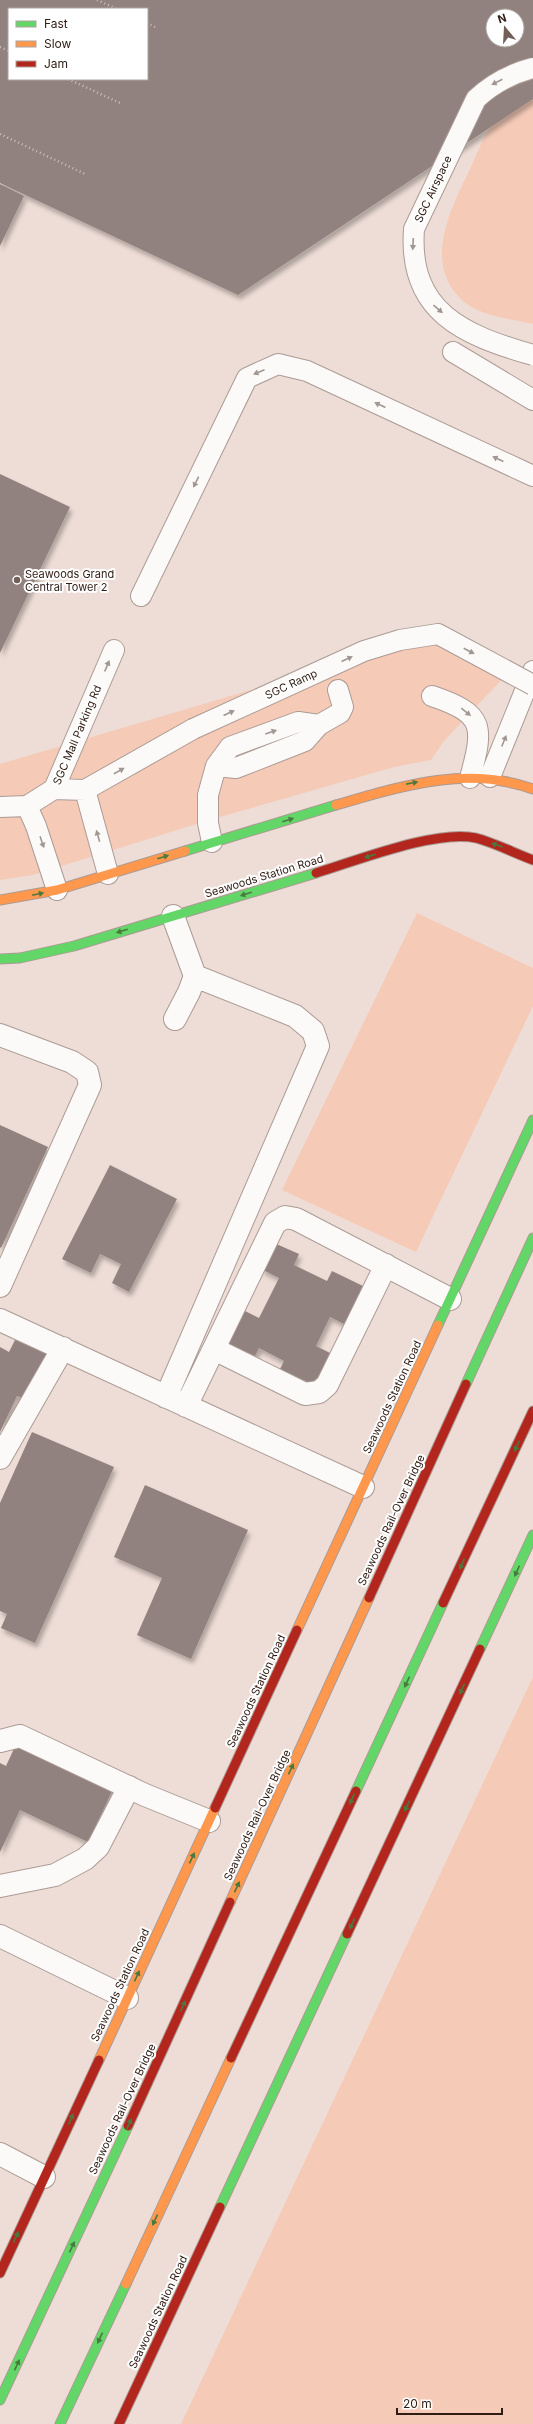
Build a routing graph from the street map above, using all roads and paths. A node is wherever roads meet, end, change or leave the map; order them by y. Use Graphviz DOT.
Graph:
graph roads {
  1 [pos="97,0"];
  2 [pos="115,8"];
  3 [pos="148,24"];
  4 [pos="155,27"];
  5 [pos="533,68"];
  6 [pos="70,80"];
  7 [pos="120,103"];
  8 [pos="0,134"];
  9 [pos="86,174"];
  10 [pos="453,352"];
  11 [pos="533,355"];
  12 [pos="533,400"];
  13 [pos="533,476"];
  14 [pos="141,596"];
  15 [pos="114,650"];
  16 [pos="533,671"];
  17 [pos="533,685"];
  18 [pos="338,690"];
  19 [pos="432,696"];
  20 [pos="490,777"];
  21 [pos="470,778"];
  22 [pos="531,785"];
  23 [pos="54,790"];
  24 [pos="85,790"];
  25 [pos="26,806"];
  26 [pos="0,807"];
  27 [pos="212,842"];
  28 [pos="533,860"];
  29 [pos="108,874"];
  30 [pos="57,890"];
  31 [pos="0,900"];
  32 [pos="173,916"];
  33 [pos="0,959"];
  34 [pos="195,976"];
  35 [pos="174,1020"];
  36 [pos="0,1035"];
  37 [pos="533,1120"];
  38 [pos="533,1238"];
  39 [pos="5,1262"];
  40 [pos="386,1266"];
  41 [pos="0,1286"];
  42 [pos="450,1299"];
  43 [pos="0,1320"];
  44 [pos="63,1348"];
  45 [pos="214,1349"];
  46 [pos="166,1397"];
  47 [pos="186,1406"];
  48 [pos="533,1411"];
  49 [pos="0,1458"];
  50 [pos="363,1487"];
  51 [pos="533,1535"];
  52 [pos="0,1740"];
  53 [pos="129,1787"];
  54 [pos="209,1821"];
  55 [pos="0,1886"];
  56 [pos="0,1936"];
  57 [pos="127,1998"];
  58 [pos="0,2154"];
  59 [pos="44,2177"];
  60 [pos="0,2273"];
  61 [pos="0,2400"];
  62 [pos="60,2424"];
  63 [pos="119,2424"];
  1 -- 2 [label="path"];
  3 -- 4 [label="path"];
  5 -- 11 [label="lane, SGC Airspace, one-way, bridge"];
  6 -- 7 [label="path"];
  8 -- 9 [label="path"];
  10 -- 12 [label="lane"];
  13 -- 14 [label="lane, one-way"];
  23 -- 15 [label="lane, SGC Mall Parking Rd, one-way"];
  20 -- 16 [label="lane, one-way"];
  24 -- 17 [label="lane, SGC Ramp, one-way, bridge"];
  18 -- 27 [label="lane"];
  19 -- 21 [label="lane, one-way"];
  20 -- 21 [label="main road"];
  20 -- 22 [label="main road"];
  27 -- 21 [label="main road, one-way"];
  23 -- 24 [label="lane, SGC Ramp"];
  23 -- 25 [label="lane, SGC Mall Parking Rd"];
  29 -- 24 [label="lane, one-way"];
  25 -- 26 [label="lane, SGC Mall Parking Rd"];
  25 -- 30 [label="lane, one-way"];
  29 -- 27 [label="main road, one-way"];
  28 -- 32 [label="main road, Seawoods Station Road, one-way"];
  29 -- 30 [label="main road"];
  31 -- 30 [label="main road, one-way"];
  32 -- 33 [label="main road, Seawoods Station Road, one-way"];
  32 -- 34 [label="street"];
  34 -- 35 [label="street"];
  34 -- 46 [label="street"];
  36 -- 39 [label="street"];
  37 -- 42 [label="main road, Seawoods Station Road"];
  61 -- 38 [label="main road, Seawoods Rail-Over Bridge, one-way"];
  39 -- 41 [label="street"];
  40 -- 42 [label="street"];
  40 -- 45 [label="street"];
  40 -- 45 [label="street"];
  42 -- 50 [label="main road, Seawoods Station Road"];
  43 -- 44 [label="street"];
  44 -- 46 [label="street"];
  44 -- 49 [label="street"];
  45 -- 47 [label="street"];
  46 -- 47 [label="street"];
  47 -- 50 [label="street"];
  48 -- 62 [label="main road, one-way"];
  50 -- 54 [label="main road, Seawoods Station Road"];
  51 -- 63 [label="main road, Seawoods Station Road, one-way"];
  52 -- 53 [label="street"];
  53 -- 54 [label="street"];
  53 -- 55 [label="street"];
  57 -- 54 [label="main road, Seawoods Station Road, one-way"];
  56 -- 57 [label="street"];
  59 -- 57 [label="main road, Seawoods Station Road, one-way"];
  58 -- 59 [label="street"];
  60 -- 59 [label="main road, Seawoods Station Road, one-way"];
}
